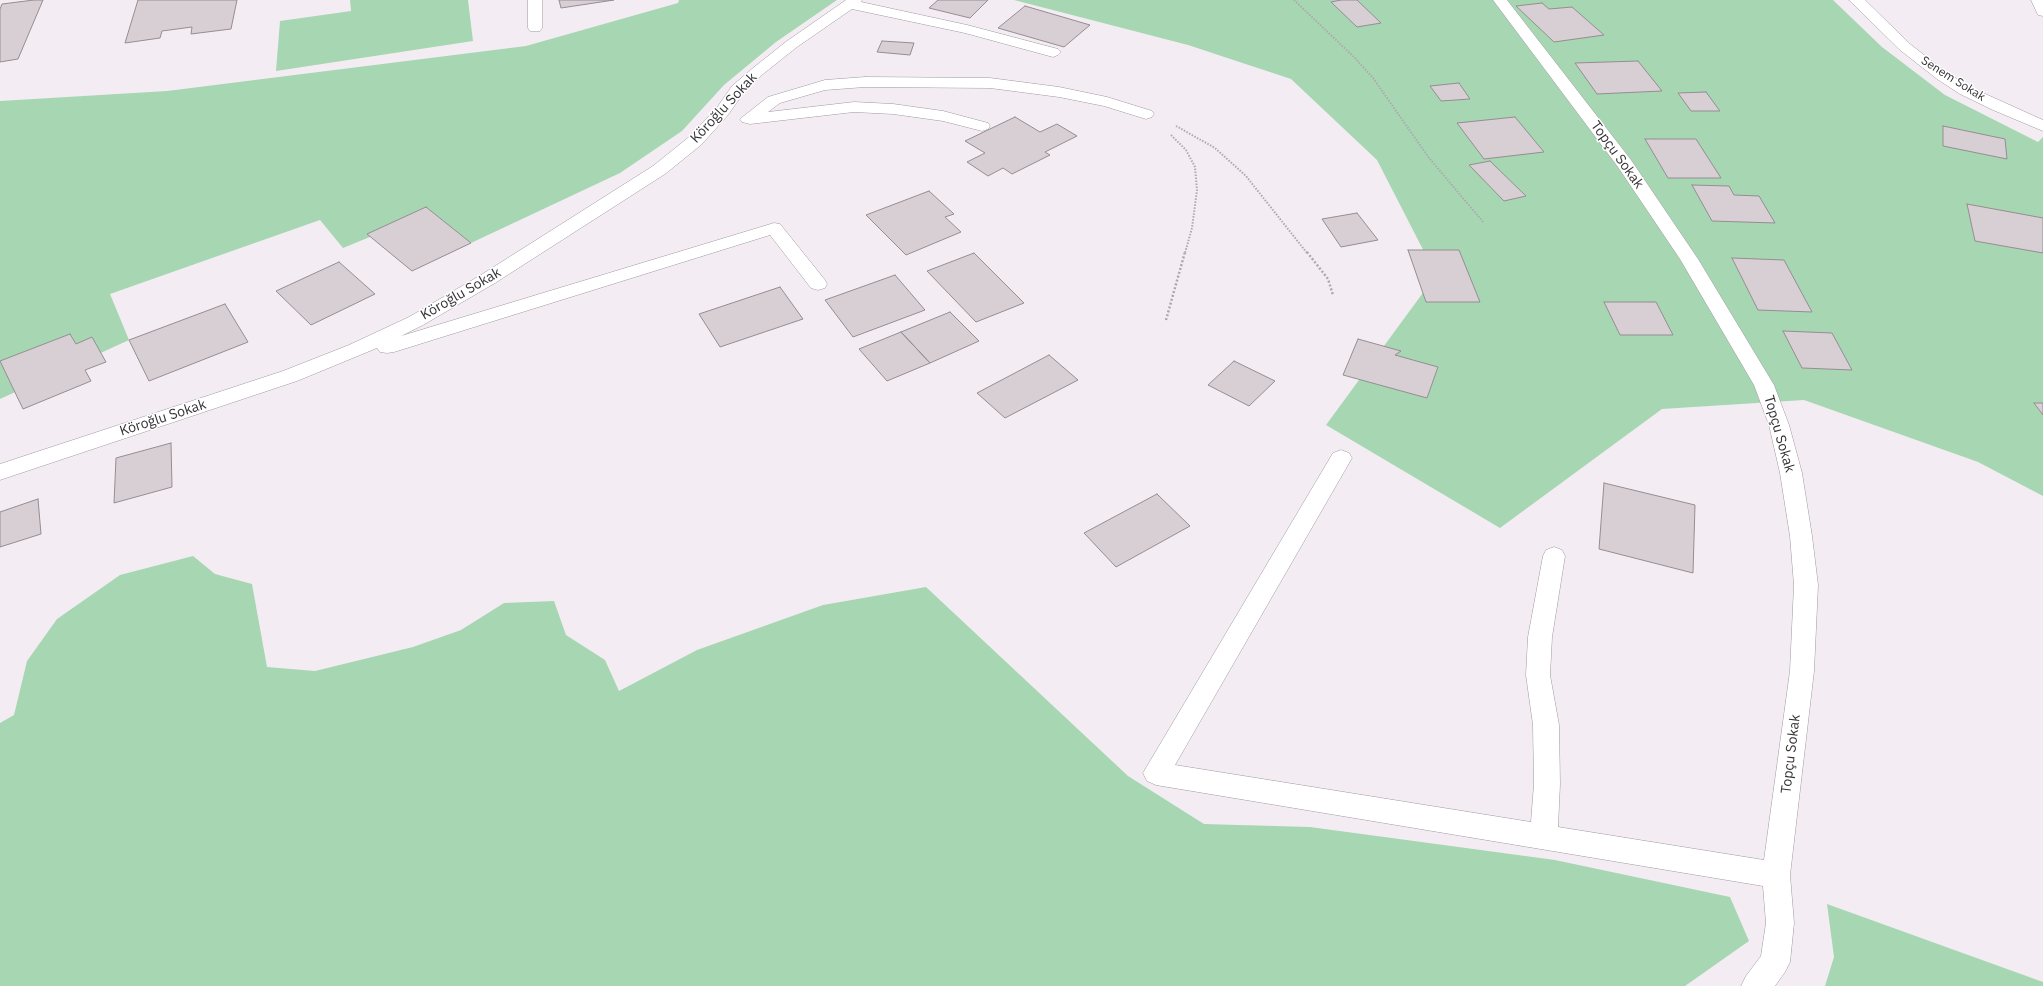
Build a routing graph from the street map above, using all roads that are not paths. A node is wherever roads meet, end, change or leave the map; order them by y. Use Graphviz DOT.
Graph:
graph roads {
  1 [pos="535,0"];
  2 [pos="1500,0"];
  3 [pos="1856,0"];
  4 [pos="2038,0"];
  5 [pos="853,2"];
  6 [pos="2043,12"];
  7 [pos="535,28"];
  8 [pos="1053,52"];
  9 [pos="1146,114"];
  10 [pos="748,119"];
  11 [pos="711,124"];
  12 [pos="982,126"];
  13 [pos="2043,126"];
  14 [pos="818,284"];
  15 [pos="290,376"];
  16 [pos="1341,458"];
  17 [pos="0,472"];
  18 [pos="1554,556"];
  19 [pos="1544,837"];
  20 [pos="1776,875"];
  21 [pos="1756,986"];
  1 -- 7 [label="street"];
  2 -- 20 [label="street, Topçu Sokak"];
  3 -- 13 [label="street, Senem Sokak"];
  4 -- 6 [label="street"];
  5 -- 8 [label="street"];
  5 -- 11 [label="street, Köroğlu Sokak"];
  9 -- 10 [label="street"];
  10 -- 11 [label="street"];
  10 -- 12 [label="street"];
  11 -- 15 [label="street, Köroğlu Sokak"];
  14 -- 15 [label="street"];
  15 -- 17 [label="street, Köroğlu Sokak"];
  16 -- 19 [label="street"];
  18 -- 19 [label="street"];
  19 -- 20 [label="street"];
  20 -- 21 [label="street, Topçu Sokak"];
}
